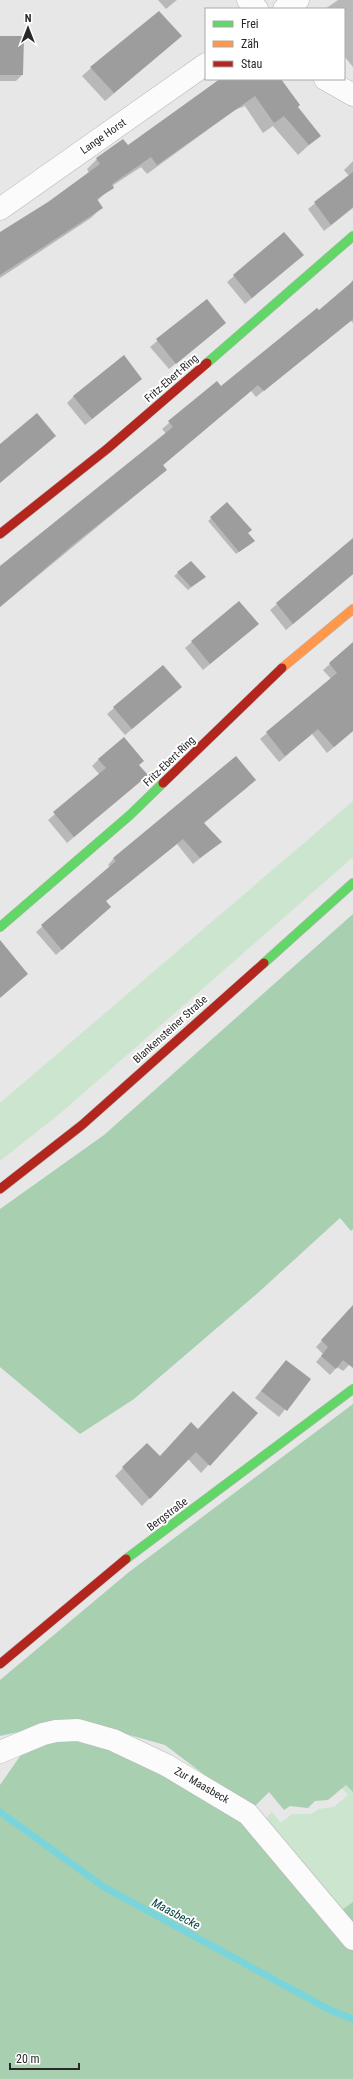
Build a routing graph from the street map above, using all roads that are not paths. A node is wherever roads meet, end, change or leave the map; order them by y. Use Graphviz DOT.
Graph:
graph roads {
  1 [pos="248,0"];
  2 [pos="298,0"];
  3 [pos="256,8"];
  4 [pos="286,8"];
  5 [pos="205,65"];
  6 [pos="326,80"];
  7 [pos="353,95"];
  8 [pos="0,209"];
  9 [pos="353,236"];
  10 [pos="0,534"];
  11 [pos="353,609"];
  12 [pos="353,883"];
  13 [pos="0,927"];
  14 [pos="0,1189"];
  15 [pos="353,1389"];
  16 [pos="0,1664"];
  17 [pos="0,1752"];
  18 [pos="353,1939"];
  1 -- 3 [label="street"];
  2 -- 4 [label="street"];
  5 -- 8 [label="street, Lange Horst"];
  6 -- 7 [label="street"];
  9 -- 10 [label="street, Fritz-Ebert-Ring"];
  11 -- 13 [label="street, Fritz-Ebert-Ring"];
  12 -- 14 [label="street, Blankensteiner Straße"];
  15 -- 16 [label="street, Bergstraße"];
  17 -- 18 [label="street, Zur Maasbeck"];
}
